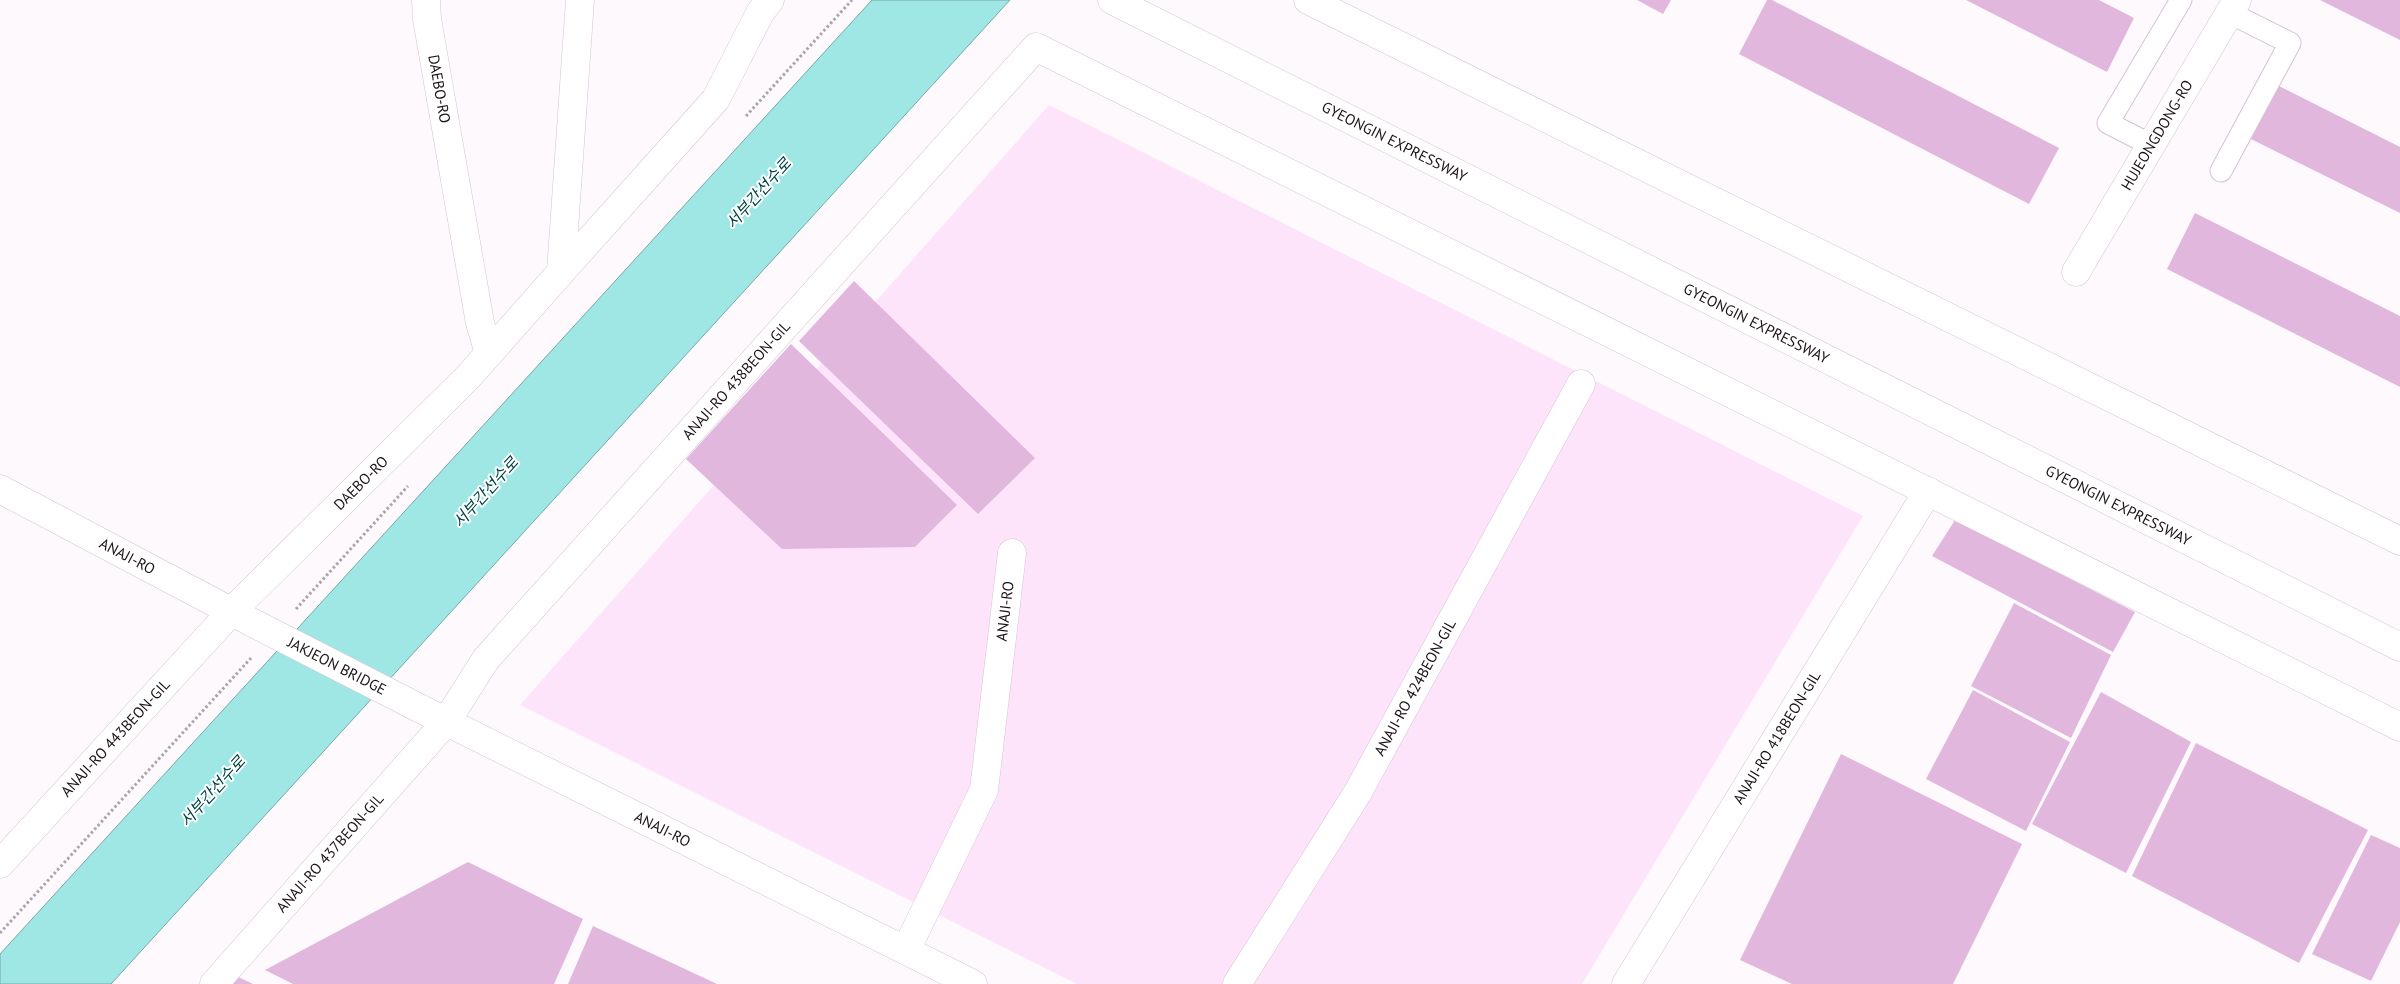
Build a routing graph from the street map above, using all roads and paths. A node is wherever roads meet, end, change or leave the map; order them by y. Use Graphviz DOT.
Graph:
graph roads {
  1 [pos="426,0"];
  2 [pos="580,0"];
  3 [pos="770,0"];
  4 [pos="1112,0"];
  5 [pos="1308,0"];
  6 [pos="2181,0"];
  7 [pos="2234,6"];
  8 [pos="2151,145"];
  9 [pos="2221,171"];
  10 [pos="561,272"];
  11 [pos="2076,272"];
  12 [pos="489,353"];
  13 [pos="1581,384"];
  14 [pos="0,489"];
  15 [pos="1928,491"];
  16 [pos="2400,541"];
  17 [pos="1012,553"];
  18 [pos="231,612"];
  19 [pos="255,624"];
  20 [pos="2400,647"];
  21 [pos="419,708"];
  22 [pos="446,722"];
  23 [pos="2400,727"];
  24 [pos="0,864"];
  25 [pos="906,950"];
  26 [pos="214,984"];
  27 [pos="973,984"];
  28 [pos="1237,984"];
  29 [pos="1626,984"];
  1 -- 12 [label="main road, DAEBO-RO"];
  2 -- 10 [label="main road"];
  3 -- 10 [label="main road, DAEBO-RO"];
  4 -- 20 [label="main road, GYEONGIN EXPRESSWAY"];
  5 -- 16 [label="main road"];
  6 -- 8 [label="lane"];
  7 -- 8 [label="main road, HUJEONGDONG-RO"];
  7 -- 9 [label="lane"];
  8 -- 11 [label="main road, HUJEONGDONG-RO"];
  10 -- 12 [label="main road, DAEBO-RO"];
  12 -- 18 [label="main road, DAEBO-RO"];
  13 -- 28 [label="main road, ANAJI-RO 424BEON-GIL"];
  14 -- 18 [label="main road, ANAJI-RO"];
  15 -- 22 [label="main road, ANAJI-RO 438BEON-GIL"];
  15 -- 23 [label="main road"];
  15 -- 29 [label="main road, ANAJI-RO 418BEON-GIL"];
  17 -- 25 [label="main road, ANAJI-RO"];
  18 -- 19 [label="main road, ANAJI-RO"];
  18 -- 24 [label="main road, ANAJI-RO 443BEON-GIL"];
  19 -- 21 [label="main road, JAKJEON BRIDGE, bridge"];
  21 -- 22 [label="main road, ANAJI-RO"];
  22 -- 25 [label="main road, ANAJI-RO"];
  22 -- 26 [label="main road, ANAJI-RO 437BEON-GIL"];
  25 -- 27 [label="main road, ANAJI-RO"];
}
